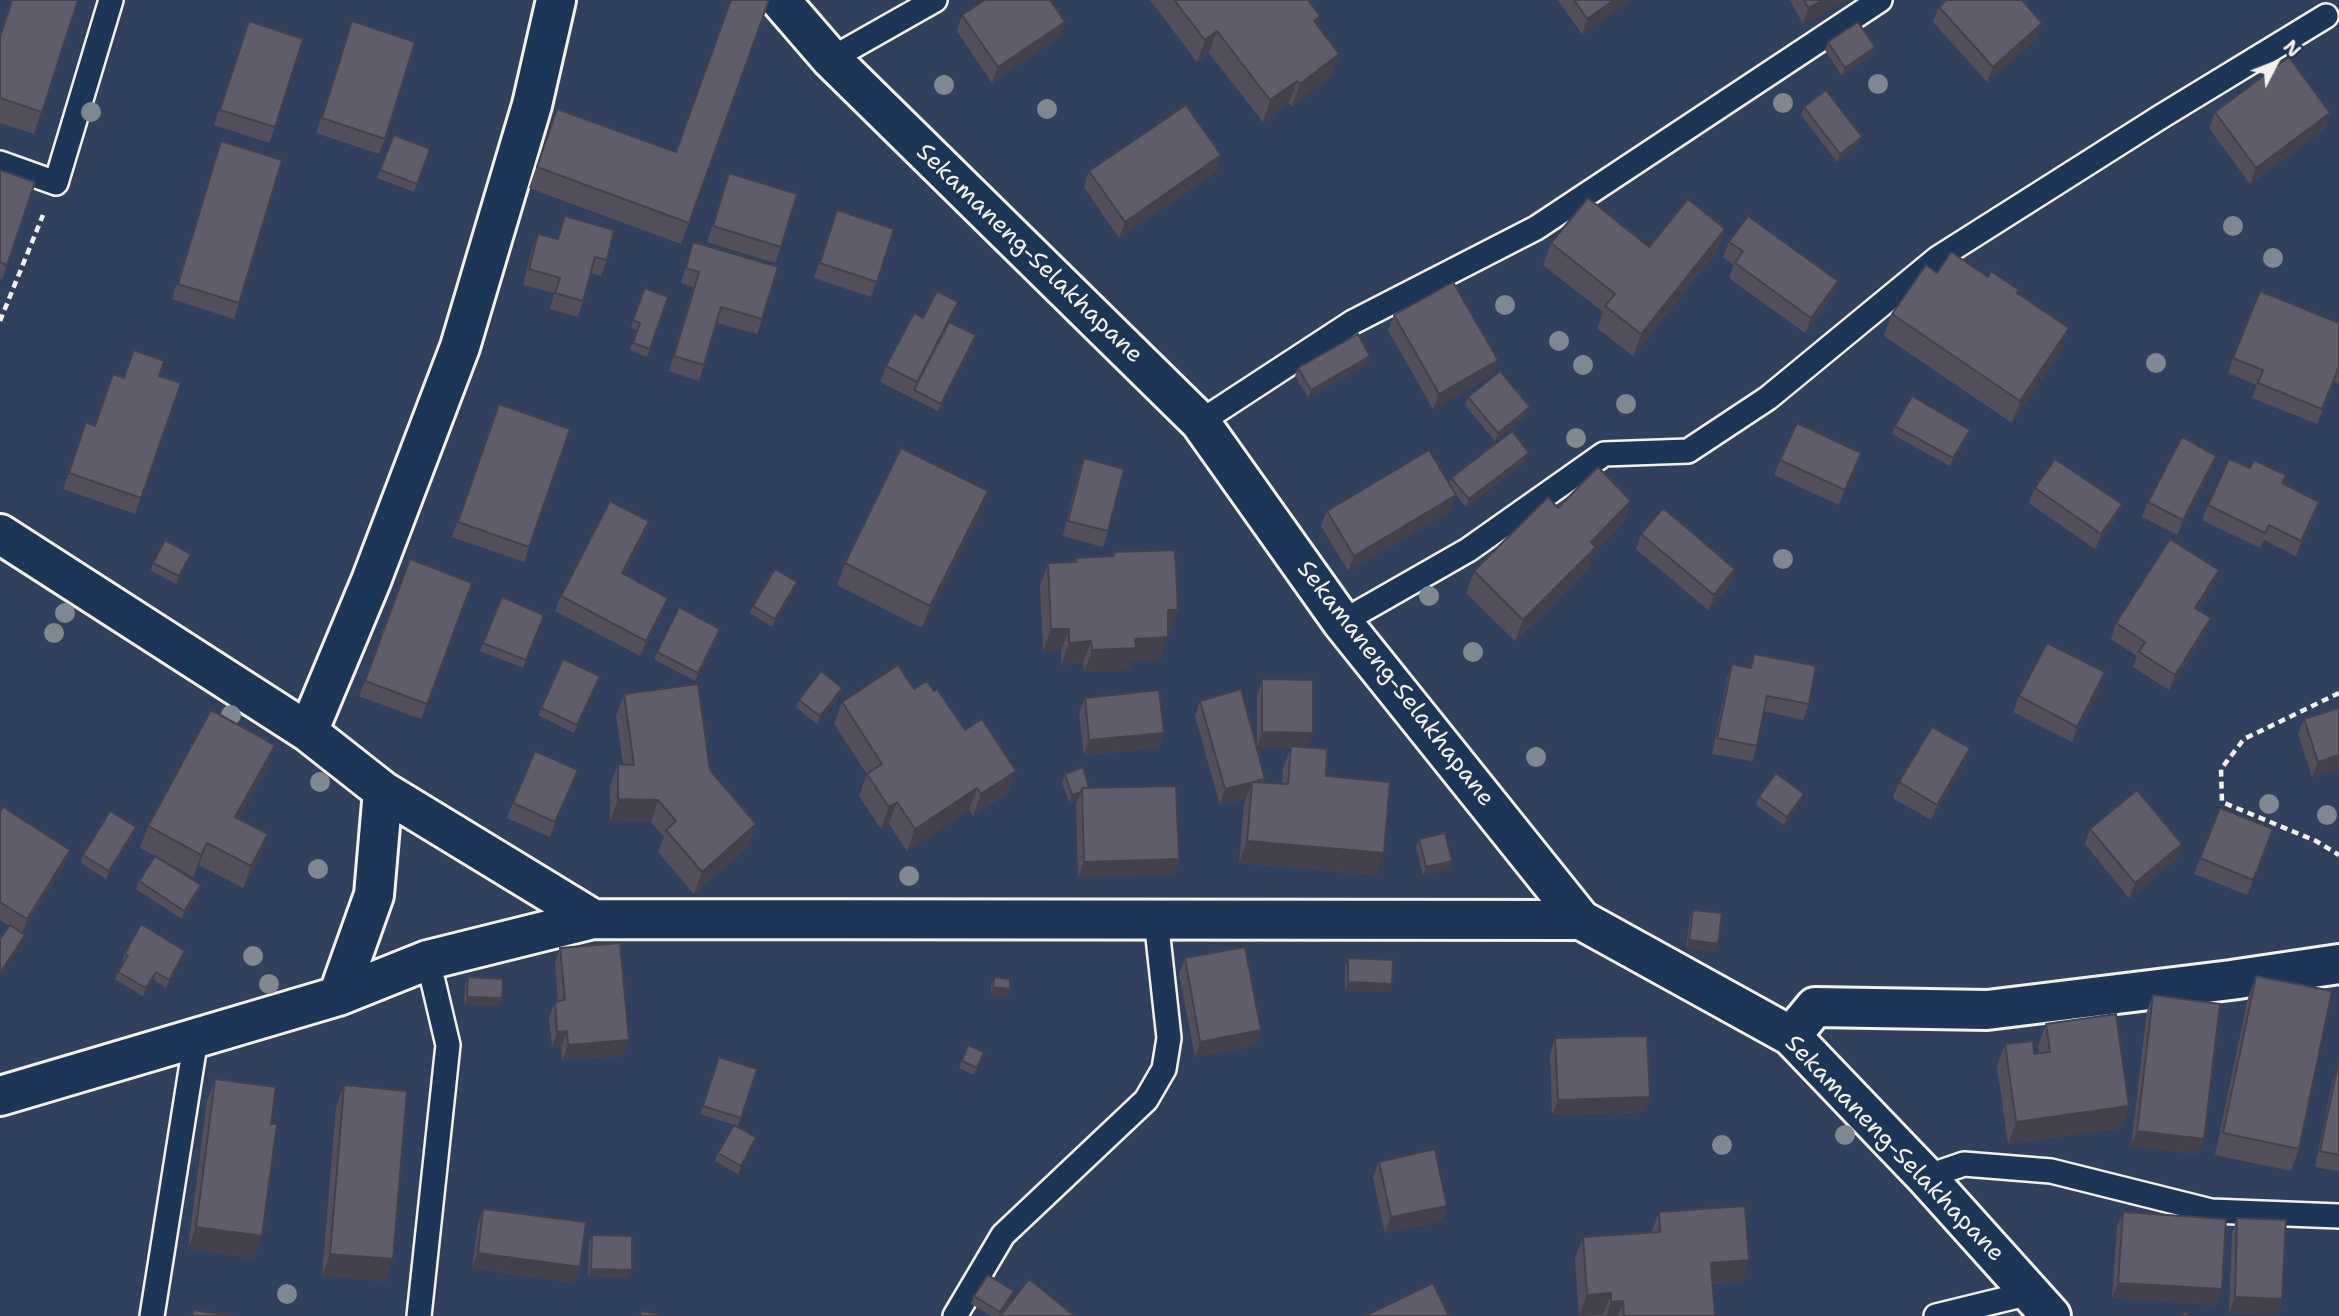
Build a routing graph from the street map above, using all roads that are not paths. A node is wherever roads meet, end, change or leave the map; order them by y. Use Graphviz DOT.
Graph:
graph roads {
  1 [pos="111,0"];
  2 [pos="556,0"];
  3 [pos="780,0"];
  4 [pos="935,0"];
  5 [pos="1880,0"];
  6 [pos="2326,16"];
  7 [pos="831,59"];
  8 [pos="0,163"];
  9 [pos="1200,422"];
  10 [pos="0,534"];
  11 [pos="1342,622"];
  12 [pos="308,732"];
  13 [pos="383,791"];
  14 [pos="593,919"];
  15 [pos="1156,919"];
  16 [pos="1581,920"];
  17 [pos="428,961"];
  18 [pos="2339,964"];
  19 [pos="338,996"];
  20 [pos="1791,1036"];
  21 [pos="196,1038"];
  22 [pos="0,1096"];
  23 [pos="1926,1177"];
  24 [pos="2339,1216"];
  25 [pos="2041,1305"];
  26 [pos="152,1316"];
  27 [pos="419,1316"];
  28 [pos="955,1316"];
  29 [pos="1936,1316"];
  1 -- 8 [label="lane"];
  2 -- 12 [label="street"];
  3 -- 7 [label="street, Sekamaneng-Selakhapane"];
  4 -- 7 [label="lane"];
  5 -- 9 [label="lane"];
  6 -- 11 [label="lane"];
  7 -- 9 [label="street, Sekamaneng-Selakhapane"];
  9 -- 11 [label="street, Sekamaneng-Selakhapane"];
  10 -- 12 [label="street"];
  11 -- 16 [label="street, Sekamaneng-Selakhapane"];
  12 -- 13 [label="street"];
  13 -- 14 [label="street"];
  13 -- 19 [label="street"];
  14 -- 15 [label="street"];
  14 -- 17 [label="street"];
  15 -- 16 [label="street"];
  15 -- 28 [label="lane"];
  16 -- 20 [label="street, Sekamaneng-Selakhapane"];
  17 -- 19 [label="street"];
  17 -- 27 [label="lane"];
  18 -- 20 [label="street"];
  19 -- 21 [label="street"];
  20 -- 23 [label="street, Sekamaneng-Selakhapane"];
  21 -- 22 [label="street"];
  21 -- 26 [label="lane"];
  23 -- 24 [label="lane"];
  23 -- 25 [label="street, Sekamaneng-Selakhapane"];
  25 -- 29 [label="lane"];
}
